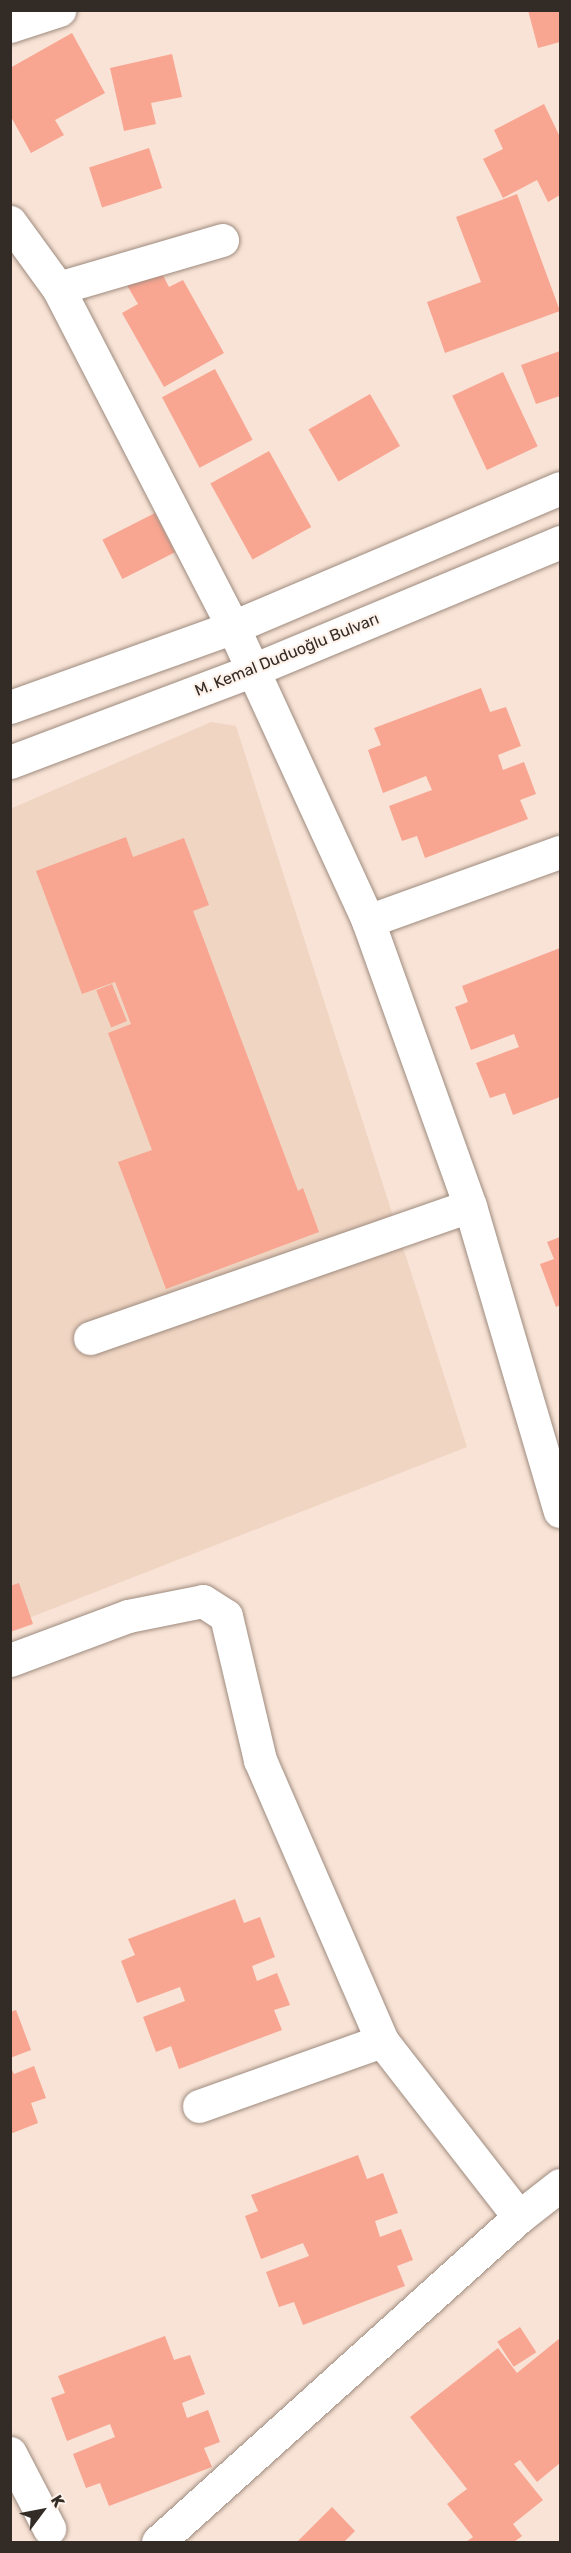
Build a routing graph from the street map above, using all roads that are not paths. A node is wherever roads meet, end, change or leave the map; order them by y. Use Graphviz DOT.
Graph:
graph roads {
  1 [pos="59,10"];
  2 [pos="10,26"];
  3 [pos="10,222"];
  4 [pos="222,240"];
  5 [pos="58,288"];
  6 [pos="561,488"];
  7 [pos="561,542"];
  8 [pos="233,627"];
  9 [pos="253,670"];
  10 [pos="10,707"];
  11 [pos="10,762"];
  12 [pos="561,852"];
  13 [pos="368,921"];
  14 [pos="470,1206"];
  15 [pos="90,1338"];
  16 [pos="549,1431"];
  17 [pos="561,1511"];
  18 [pos="10,1660"];
  19 [pos="382,2041"];
  20 [pos="199,2106"];
  21 [pos="561,2185"];
  22 [pos="519,2217"];
  23 [pos="10,2453"];
  24 [pos="49,2528"];
  25 [pos="158,2542"];
  1 -- 2 [label="street"];
  3 -- 5 [label="street"];
  4 -- 5 [label="street"];
  5 -- 8 [label="street"];
  6 -- 8 [label="street"];
  7 -- 9 [label="street, M. Kemal Duduoğlu Bulvarı"];
  8 -- 9 [label="street"];
  8 -- 10 [label="street"];
  9 -- 11 [label="street, M. Kemal Duduoğlu Bulvarı"];
  9 -- 13 [label="street"];
  12 -- 13 [label="street"];
  13 -- 14 [label="street"];
  14 -- 15 [label="street"];
  14 -- 16 [label="street"];
  16 -- 17 [label="street"];
  18 -- 19 [label="street"];
  19 -- 20 [label="street"];
  19 -- 22 [label="street"];
  21 -- 22 [label="street"];
  22 -- 25 [label="street"];
  23 -- 24 [label="street"];
}
